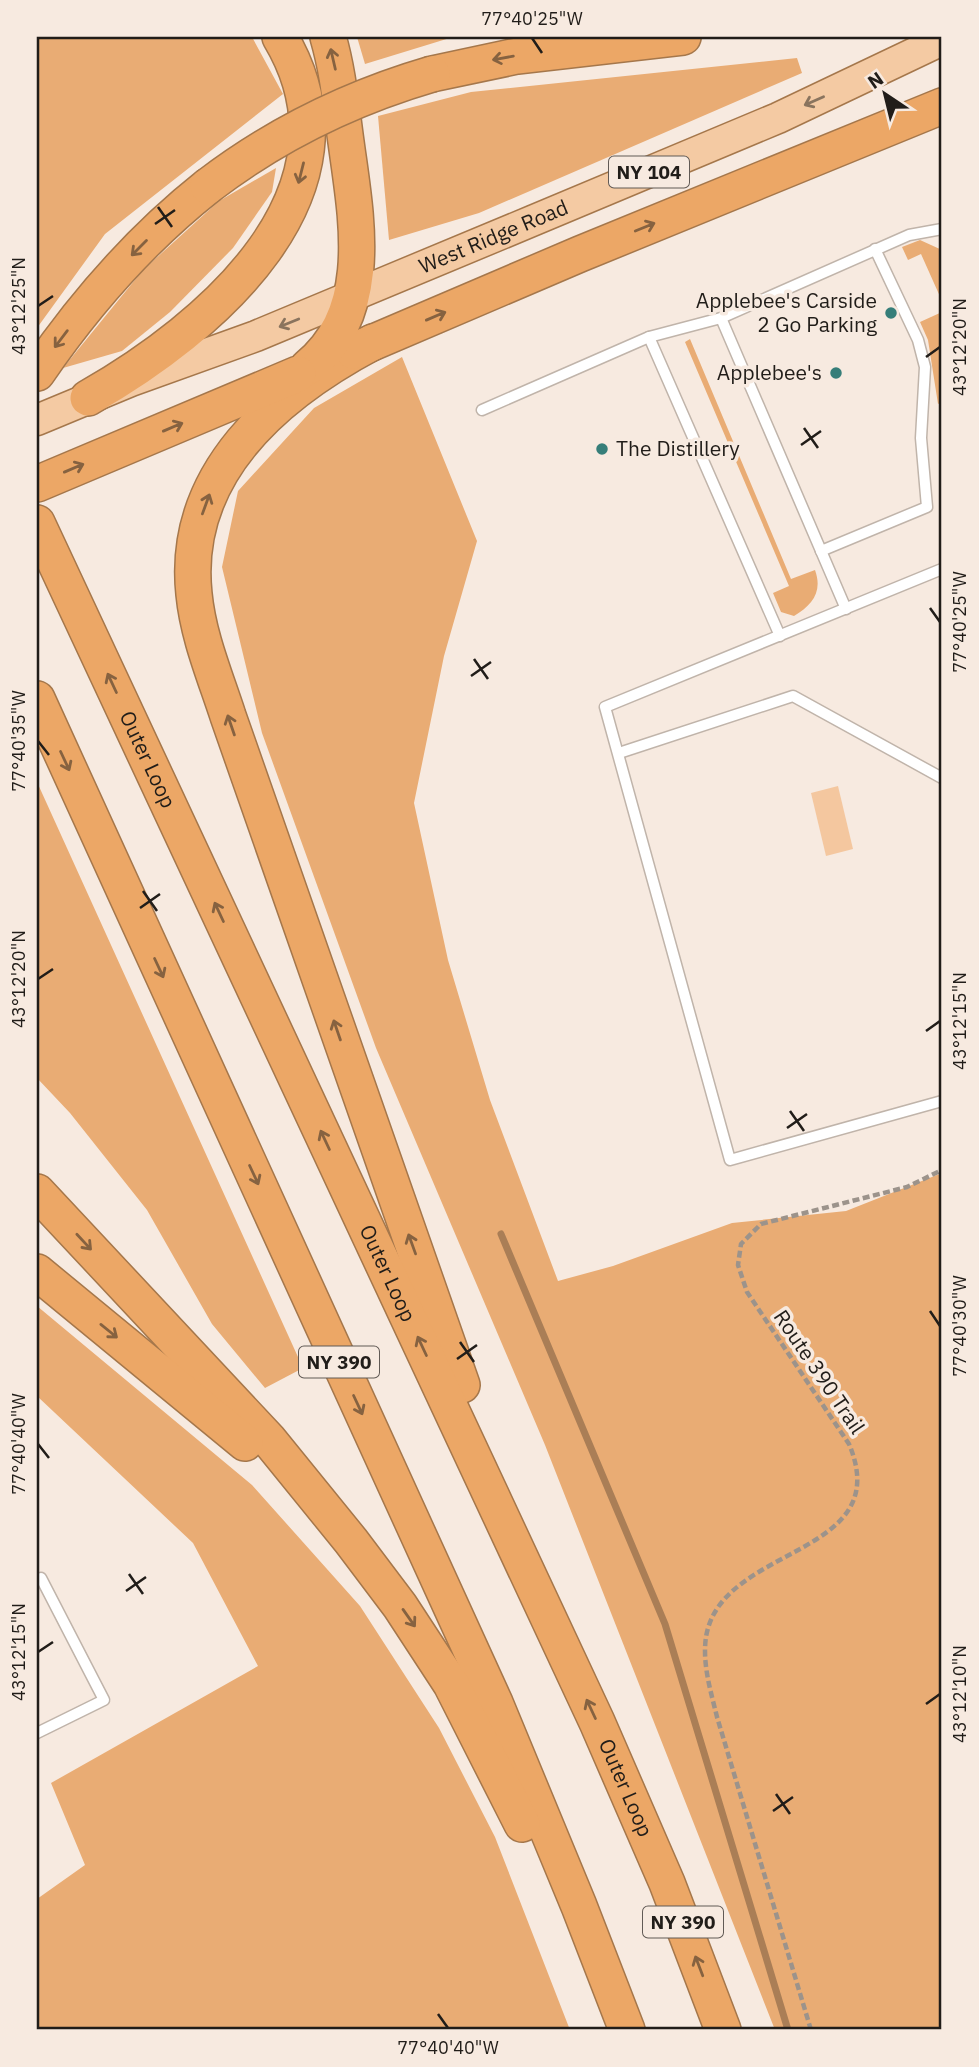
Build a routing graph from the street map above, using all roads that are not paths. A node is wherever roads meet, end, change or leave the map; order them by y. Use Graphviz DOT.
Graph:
graph roads {
  1 [pos="280,37"];
  2 [pos="328,37"];
  3 [pos="683,37"];
  4 [pos="942,40"];
  5 [pos="942,106"];
  6 [pos="942,229"];
  7 [pos="875,249"];
  8 [pos="352,297"];
  9 [pos="721,318"];
  10 [pos="649,337"];
  11 [pos="373,342"];
  12 [pos="37,373"];
  13 [pos="300,373"];
  14 [pos="88,398"];
  15 [pos="482,410"];
  16 [pos="37,420"];
  17 [pos="37,484"];
  18 [pos="37,516"];
  19 [pos="43,536"];
  20 [pos="821,551"];
  21 [pos="942,569"];
  22 [pos="846,609"];
  23 [pos="780,636"];
  24 [pos="37,699"];
  25 [pos="618,753"];
  26 [pos="942,778"];
  27 [pos="942,1101"];
  28 [pos="37,1192"];
  29 [pos="37,1272"];
  30 [pos="368,1563"];
  31 [pos="37,1580"];
  32 [pos="544,1608"];
  33 [pos="37,1733"];
  34 [pos="619,2030"];
  35 [pos="627,2030"];
  36 [pos="723,2030"];
  1 -- 14 [label="highway, one-way"];
  8 -- 2 [label="highway, one-way"];
  3 -- 12 [label="highway, one-way, bridge"];
  4 -- 8 [label="main road, West Ridge Road / NY 104, one-way"];
  11 -- 5 [label="highway, NY 104, one-way"];
  6 -- 7 [label="lane"];
  7 -- 9 [label="lane"];
  7 -- 20 [label="lane"];
  8 -- 13 [label="highway"];
  8 -- 14 [label="main road, West Ridge Road / NY 104, one-way"];
  9 -- 10 [label="lane"];
  9 -- 20 [label="lane"];
  10 -- 15 [label="lane"];
  10 -- 23 [label="lane"];
  11 -- 13 [label="highway, NY 104"];
  32 -- 11 [label="highway, one-way"];
  17 -- 13 [label="highway, NY 104, one-way"];
  14 -- 16 [label="main road, West Ridge Road / NY 104"];
  18 -- 19 [label="highway, Outer Loop"];
  32 -- 19 [label="highway, Outer Loop / NY 390, one-way"];
  20 -- 22 [label="lane"];
  21 -- 22 [label="lane"];
  22 -- 23 [label="lane"];
  23 -- 25 [label="lane"];
  24 -- 35 [label="highway, NY 390, one-way"];
  25 -- 26 [label="lane"];
  25 -- 27 [label="lane"];
  28 -- 30 [label="highway, one-way"];
  29 -- 30 [label="highway, one-way"];
  30 -- 34 [label="highway, one-way"];
  31 -- 33 [label="lane"];
  36 -- 32 [label="highway, Outer Loop / NY 390, one-way"];
}
